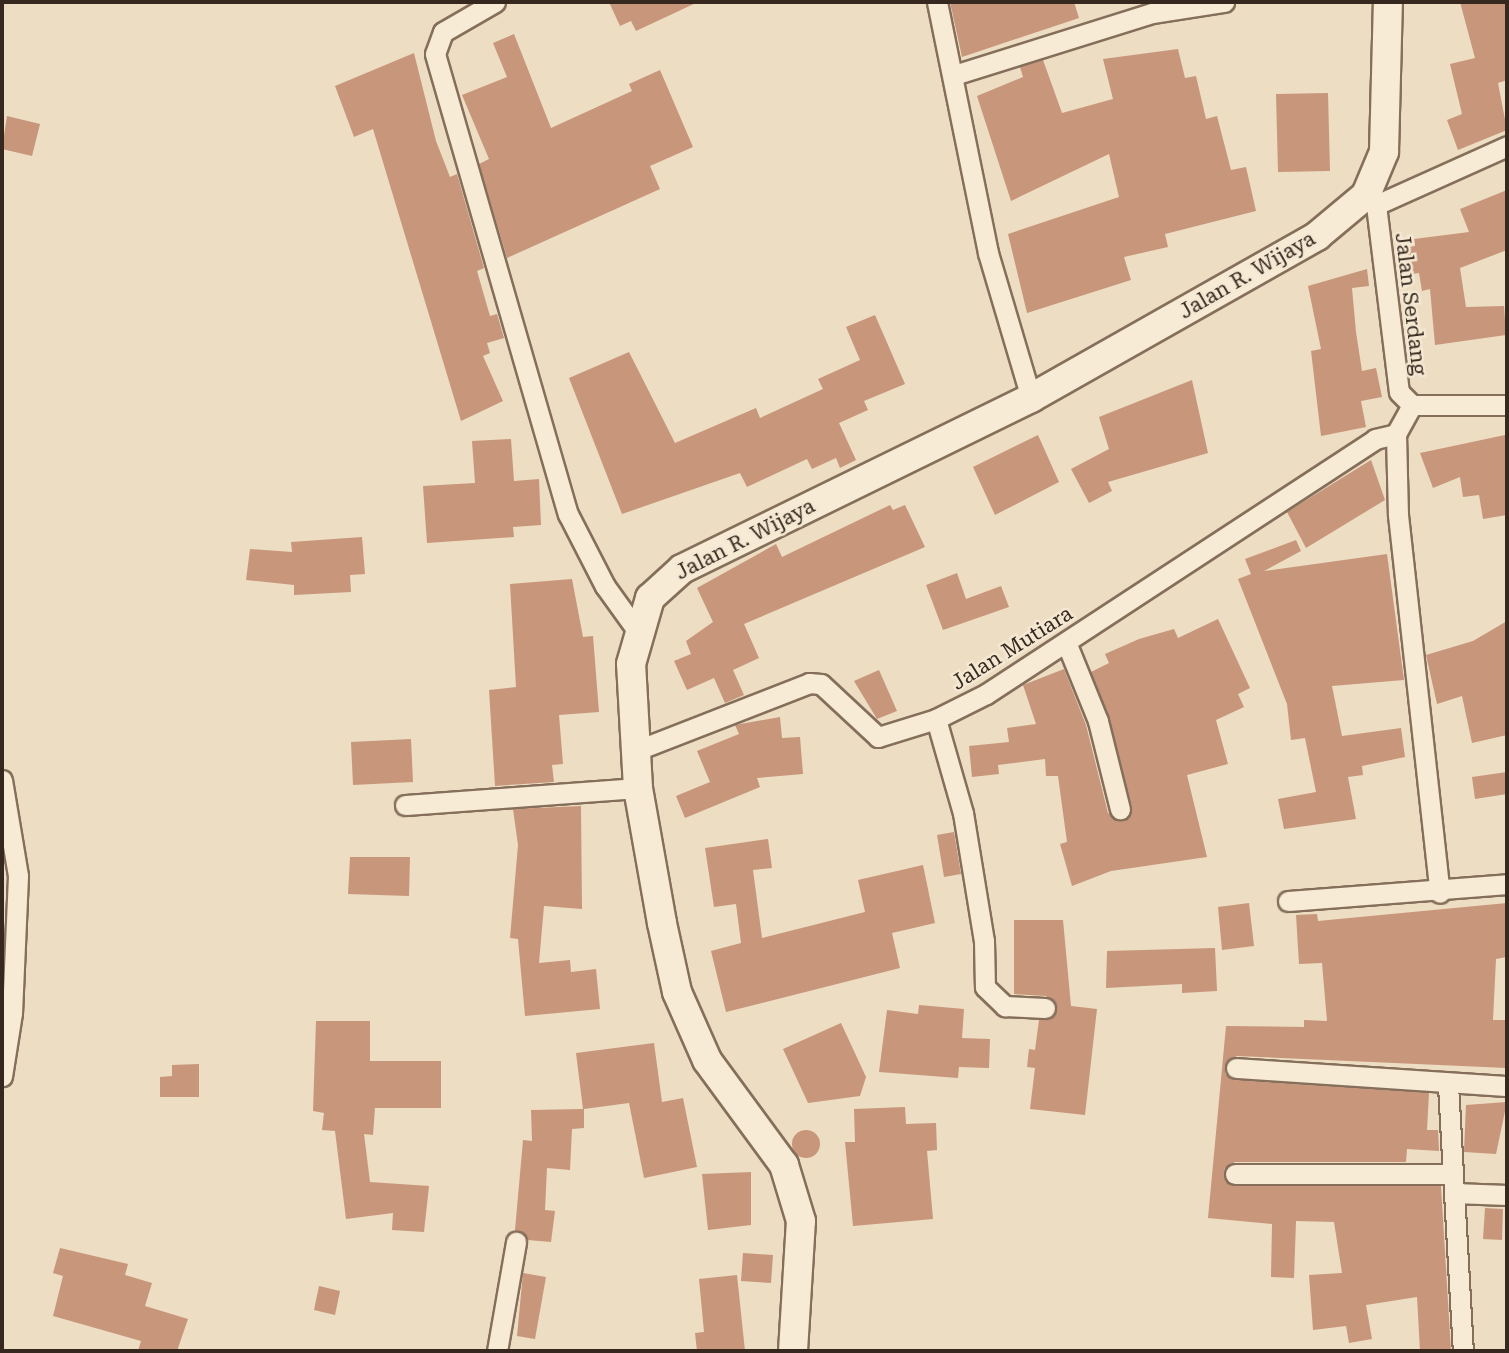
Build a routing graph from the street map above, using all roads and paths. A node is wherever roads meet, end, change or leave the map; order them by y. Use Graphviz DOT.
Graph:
graph roads {
  1 [pos="495,2"];
  2 [pos="937,2"];
  3 [pos="1224,2"];
  4 [pos="1388,2"];
  5 [pos="954,75"];
  6 [pos="1507,146"];
  7 [pos="1371,200"];
  8 [pos="1031,398"];
  9 [pos="1412,405"];
  10 [pos="1507,405"];
  11 [pos="1396,434"];
  12 [pos="638,632"];
  13 [pos="1066,642"];
  14 [pos="936,719"];
  15 [pos="635,751"];
  16 [pos="2,780"];
  17 [pos="638,788"];
  18 [pos="405,805"];
  19 [pos="1120,809"];
  20 [pos="1507,884"];
  21 [pos="1440,893"];
  22 [pos="1288,901"];
  23 [pos="1045,1008"];
  24 [pos="1236,1068"];
  25 [pos="2,1076"];
  26 [pos="1448,1085"];
  27 [pos="1507,1086"];
  28 [pos="1235,1174"];
  29 [pos="1453,1183"];
  30 [pos="1507,1195"];
  31 [pos="516,1242"];
  32 [pos="497,1351"];
  33 [pos="793,1351"];
  34 [pos="1463,1351"];
  1 -- 12 [label="street"];
  2 -- 5 [label="street"];
  3 -- 5 [label="street"];
  4 -- 7 [label="street, Jalan R. Wijaya"];
  5 -- 8 [label="street"];
  6 -- 7 [label="street"];
  7 -- 8 [label="street, Jalan R. Wijaya"];
  7 -- 9 [label="street, Jalan Serdang"];
  8 -- 12 [label="street, Jalan R. Wijaya"];
  9 -- 10 [label="street, Jalan Serdang"];
  9 -- 11 [label="street"];
  11 -- 13 [label="street, Jalan Mutiara"];
  11 -- 21 [label="street"];
  12 -- 15 [label="street, Jalan R. Wijaya"];
  13 -- 14 [label="street, Jalan Mutiara"];
  13 -- 19 [label="street"];
  14 -- 15 [label="street, Jalan Mutiara"];
  14 -- 23 [label="street"];
  15 -- 17 [label="street, Jalan R. Wijaya"];
  16 -- 25 [label="street"];
  17 -- 18 [label="street"];
  17 -- 33 [label="street, Jalan R. Wijaya"];
  20 -- 21 [label="street"];
  21 -- 22 [label="street"];
  24 -- 26 [label="street"];
  26 -- 27 [label="street"];
  26 -- 29 [label="street"];
  28 -- 29 [label="street"];
  29 -- 30 [label="street"];
  29 -- 34 [label="street"];
  31 -- 32 [label="street"];
}
